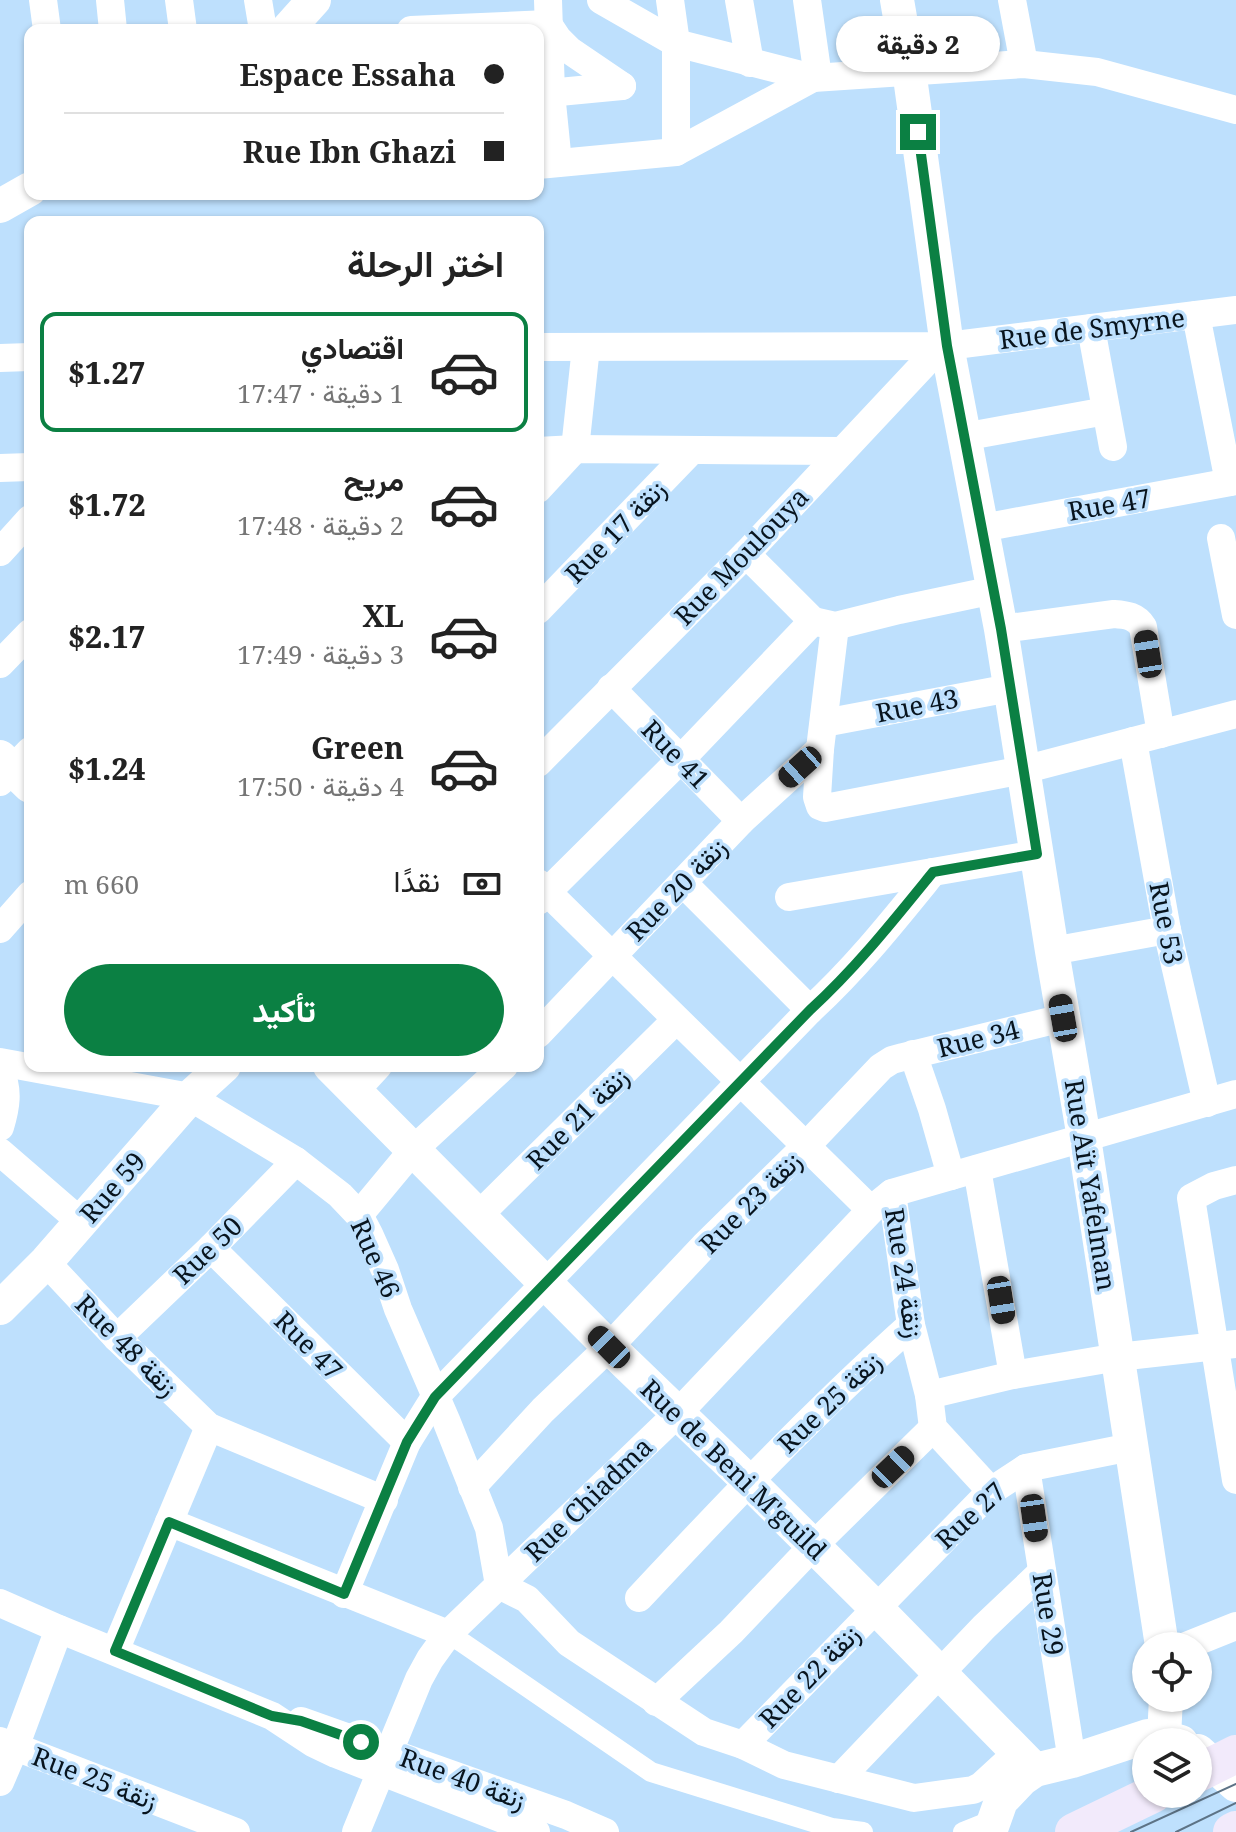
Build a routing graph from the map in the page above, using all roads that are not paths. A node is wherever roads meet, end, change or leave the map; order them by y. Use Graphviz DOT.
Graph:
graph roads {
  1 [pos="43,0"];
  2 [pos="110,0"];
  3 [pos="179,0"];
  4 [pos="258,0"];
  5 [pos="314,0"];
  6 [pos="601,0"];
  7 [pos="670,0"];
  8 [pos="739,0"];
  9 [pos="807,0"];
  10 [pos="897,0"];
  11 [pos="1012,0"];
  12 [pos="548,12"];
  13 [pos="46,24"];
  14 [pos="112,24"];
  15 [pos="182,24"];
  16 [pos="262,24"];
  17 [pos="292,24"];
  18 [pos="457,24"];
  19 [pos="676,43"];
  20 [pos="750,63"];
  21 [pos="1024,64"];
  22 [pos="909,70"];
  23 [pos="815,78"];
  24 [pos="544,94"];
  25 [pos="1236,110"];
  26 [pos="676,152"];
  27 [pos="548,164"];
  28 [pos="24,192"];
  29 [pos="0,206"];
  30 [pos="1236,310"];
  31 [pos="1196,315"];
  32 [pos="1091,328"];
  33 [pos="944,346"];
  34 [pos="544,347"];
  35 [pos="586,347"];
  36 [pos="24,357"];
  37 [pos="0,358"];
  38 [pos="1106,411"];
  39 [pos="963,437"];
  40 [pos="1113,447"];
  41 [pos="575,449"];
  42 [pos="544,451"];
  43 [pos="691,451"];
  44 [pos="842,451"];
  45 [pos="24,467"];
  46 [pos="0,468"];
  47 [pos="1232,482"];
  48 [pos="544,483"];
  49 [pos="24,526"];
  50 [pos="982,528"];
  51 [pos="1221,538"];
  52 [pos="0,552"];
  53 [pos="746,554"];
  54 [pos="994,590"];
  55 [pos="544,604"];
  56 [pos="1236,615"];
  57 [pos="824,623"];
  58 [pos="1001,629"];
  59 [pos="24,639"];
  60 [pos="0,664"];
  61 [pos="611,688"];
  62 [pos="1010,688"];
  63 [pos="1236,714"];
  64 [pos="1161,734"];
  65 [pos="822,736"];
  66 [pos="1133,741"];
  67 [pos="544,757"];
  68 [pos="681,759"];
  69 [pos="1023,770"];
  70 [pos="741,821"];
  71 [pos="1037,854"];
  72 [pos="933,872"];
  73 [pos="683,883"];
  74 [pos="544,889"];
  75 [pos="544,895"];
  76 [pos="789,897"];
  77 [pos="24,902"];
  78 [pos="0,929"];
  79 [pos="1167,930"];
  80 [pos="1052,951"];
  81 [pos="612,955"];
  82 [pos="810,1010"];
  83 [pos="1063,1018"];
  84 [pos="676,1020"];
  85 [pos="544,1028"];
  86 [pos="903,1057"];
  87 [pos="0,1062"];
  88 [pos="24,1066"];
  89 [pos="0,1071"];
  90 [pos="54,1072"];
  91 [pos="217,1072"];
  92 [pos="336,1072"];
  93 [pos="372,1072"];
  94 [pos="498,1072"];
  95 [pos="741,1082"];
  96 [pos="355,1091"];
  97 [pos="1236,1094"];
  98 [pos="190,1097"];
  99 [pos="1207,1103"];
  100 [pos="0,1127"];
  101 [pos="1084,1138"];
  102 [pos="806,1146"];
  103 [pos="413,1150"];
  104 [pos="0,1152"];
  105 [pos="296,1161"];
  106 [pos="964,1172"];
  107 [pos="1236,1180"];
  108 [pos="882,1201"];
  109 [pos="359,1215"];
  110 [pos="479,1215"];
  111 [pos="81,1222"];
  112 [pos="211,1248"];
  113 [pos="46,1262"];
  114 [pos="545,1283"];
  115 [pos="0,1308"];
  116 [pos="911,1325"];
  117 [pos="117,1338"];
  118 [pos="1226,1346"];
  119 [pos="609,1347"];
  120 [pos="1118,1357"];
  121 [pos="1013,1375"];
  122 [pos="929,1395"];
  123 [pos="435,1397"];
  124 [pos="678,1413"];
  125 [pos="209,1427"];
  126 [pos="933,1428"];
  127 [pos="407,1442"];
  128 [pos="1131,1447"];
  129 [pos="1026,1468"];
  130 [pos="1236,1480"];
  131 [pos="748,1481"];
  132 [pos="472,1487"];
  133 [pos="991,1491"];
  134 [pos="384,1500"];
  135 [pos="169,1522"];
  136 [pos="813,1546"];
  137 [pos="1042,1572"];
  138 [pos="499,1585"];
  139 [pos="344,1594"];
  140 [pos="639,1598"];
  141 [pos="0,1603"];
  142 [pos="876,1608"];
  143 [pos="1236,1626"];
  144 [pos="59,1629"];
  145 [pos="1160,1632"];
  146 [pos="448,1634"];
  147 [pos="1212,1636"];
  148 [pos="115,1651"];
  149 [pos="939,1673"];
  150 [pos="656,1702"];
  151 [pos="1132,1741"];
  152 [pos="8,1744"];
  153 [pos="743,1745"];
  154 [pos="1026,1761"];
  155 [pos="1072,1761"];
  156 [pos="385,1762"];
  157 [pos="839,1779"];
  158 [pos="0,1782"];
  159 [pos="1132,1804"];
  160 [pos="982,1828"];
  161 [pos="236,1832"];
  162 [pos="356,1832"];
  163 [pos="536,1832"];
  164 [pos="605,1832"];
  165 [pos="863,1832"];
  166 [pos="1074,1832"];
  1 -- 13 [label="street"];
  2 -- 14 [label="street"];
  3 -- 15 [label="street"];
  4 -- 16 [label="street"];
  5 -- 17 [label="street"];
  6 -- 19 [label="street"];
  7 -- 19 [label="street"];
  8 -- 20 [label="street"];
  9 -- 23 [label="street"];
  10 -- 22 [label="street, Rue Aït Yafelman"];
  11 -- 21 [label="street"];
  12 -- 18 [label="street"];
  12 -- 24 [label="street"];
  12 -- 24 [label="street"];
  19 -- 20 [label="street"];
  19 -- 26 [label="street"];
  20 -- 23 [label="street"];
  21 -- 22 [label="street"];
  21 -- 25 [label="street"];
  22 -- 23 [label="street"];
  22 -- 33 [label="street, Rue Aït Yafelman"];
  23 -- 26 [label="street"];
  24 -- 27 [label="street"];
  26 -- 27 [label="street"];
  28 -- 29 [label="street"];
  30 -- 31 [label="street, Rue de Smyrne"];
  31 -- 32 [label="street, Rue de Smyrne"];
  31 -- 47 [label="street"];
  32 -- 33 [label="street, Rue de Smyrne"];
  32 -- 38 [label="street"];
  33 -- 35 [label="street, Rue de Smyrne"];
  33 -- 39 [label="street, Rue Aït Yafelman"];
  33 -- 44 [label="street, Rue Moulouya"];
  34 -- 35 [label="street, Rue de Smyrne"];
  35 -- 41 [label="street"];
  36 -- 37 [label="street"];
  38 -- 39 [label="street"];
  38 -- 40 [label="street"];
  39 -- 50 [label="street, Rue Aït Yafelman"];
  41 -- 42 [label="street"];
  41 -- 43 [label="street"];
  41 -- 48 [label="street"];
  43 -- 44 [label="street"];
  43 -- 55 [label="street, Rue 17 زنقة"];
  44 -- 53 [label="street, Rue Moulouya"];
  45 -- 46 [label="street"];
  47 -- 50 [label="street, Rue 47"];
  49 -- 52 [label="street"];
  50 -- 54 [label="street, Rue Aït Yafelman"];
  51 -- 56 [label="street"];
  53 -- 57 [label="street"];
  53 -- 61 [label="street, Rue Moulouya"];
  54 -- 57 [label="street"];
  54 -- 58 [label="street, Rue Aït Yafelman"];
  57 -- 65 [label="street"];
  57 -- 68 [label="street"];
  58 -- 62 [label="street, Rue Aït Yafelman"];
  58 -- 64 [label="street"];
  59 -- 60 [label="street"];
  61 -- 67 [label="street, Rue Moulouya"];
  61 -- 68 [label="street, Rue 41"];
  62 -- 65 [label="street, Rue 43"];
  62 -- 69 [label="street, Rue Aït Yafelman"];
  63 -- 64 [label="street"];
  64 -- 66 [label="street"];
  65 -- 69 [label="street"];
  65 -- 70 [label="street, Rue 20 زنقة"];
  66 -- 69 [label="street"];
  66 -- 79 [label="street, Rue 53"];
  68 -- 70 [label="street, Rue 41"];
  68 -- 74 [label="street"];
  69 -- 71 [label="street, Rue Aït Yafelman"];
  70 -- 73 [label="street, Rue 20 زنقة"];
  71 -- 72 [label="street"];
  71 -- 80 [label="street, Rue Aït Yafelman"];
  72 -- 76 [label="street"];
  72 -- 82 [label="street"];
  73 -- 81 [label="street, Rue 20 زنقة"];
  73 -- 82 [label="street"];
  75 -- 81 [label="street"];
  77 -- 78 [label="street"];
  79 -- 80 [label="street"];
  79 -- 99 [label="street, Rue 53"];
  80 -- 83 [label="street, Rue Aït Yafelman"];
  81 -- 84 [label="street"];
  81 -- 85 [label="street, Rue 20 زنقة"];
  82 -- 95 [label="street"];
  83 -- 86 [label="street, Rue 34"];
  83 -- 101 [label="street, Rue Aït Yafelman"];
  84 -- 95 [label="street"];
  84 -- 110 [label="street, Rue 21 زنقة"];
  86 -- 102 [label="street, Rue 23 زنقة"];
  86 -- 106 [label="street"];
  87 -- 88 [label="street, Rue 46"];
  89 -- 100 [label="street"];
  90 -- 98 [label="street, Rue 46"];
  91 -- 98 [label="street, Rue 59"];
  92 -- 96 [label="street, Rue de Beni M'guild"];
  93 -- 96 [label="street"];
  94 -- 103 [label="street"];
  95 -- 102 [label="street"];
  95 -- 114 [label="street"];
  96 -- 103 [label="street, Rue de Beni M'guild"];
  97 -- 99 [label="street"];
  98 -- 105 [label="street, Rue 46"];
  98 -- 111 [label="street, Rue 59"];
  99 -- 101 [label="street"];
  101 -- 106 [label="street"];
  101 -- 120 [label="street, Rue Aït Yafelman"];
  102 -- 108 [label="street"];
  102 -- 119 [label="street, Rue 23 زنقة"];
  103 -- 109 [label="street"];
  103 -- 110 [label="street, Rue de Beni M'guild"];
  104 -- 111 [label="street"];
  105 -- 109 [label="street, Rue 46"];
  105 -- 112 [label="street, Rue 50"];
  106 -- 108 [label="street"];
  106 -- 121 [label="street"];
  107 -- 118 [label="street"];
  108 -- 116 [label="street, Rue 24 زنقة"];
  108 -- 124 [label="street, Rue 24 زنقة"];
  109 -- 123 [label="street, Rue 46"];
  110 -- 114 [label="street, Rue de Beni M'guild"];
  111 -- 113 [label="street, Rue 59"];
  112 -- 117 [label="street, Rue 50"];
  112 -- 127 [label="street, Rue 47"];
  113 -- 115 [label="street, Rue 59"];
  113 -- 117 [label="street, Rue 48 زنقة"];
  114 -- 119 [label="street, Rue de Beni M'guild"];
  114 -- 123 [label="street"];
  116 -- 122 [label="street, Rue 24 زنقة"];
  116 -- 131 [label="street, Rue 25 زنقة"];
  117 -- 125 [label="street, Rue 48 زنقة"];
  118 -- 120 [label="street"];
  118 -- 130 [label="street"];
  119 -- 124 [label="street, Rue de Beni M'guild"];
  119 -- 132 [label="street, Rue 23 زنقة"];
  120 -- 121 [label="street"];
  120 -- 128 [label="street, Rue Aït Yafelman"];
  121 -- 122 [label="street"];
  122 -- 126 [label="street, Rue 24 زنقة"];
  123 -- 127 [label="street"];
  123 -- 132 [label="street, Rue 46"];
  124 -- 131 [label="street, Rue de Beni M'guild"];
  124 -- 138 [label="street, Rue Chiadma"];
  125 -- 134 [label="street, Rue 48 زنقة"];
  125 -- 135 [label="street"];
  126 -- 133 [label="street"];
  126 -- 136 [label="street"];
  127 -- 134 [label="street"];
  128 -- 129 [label="street, Rue 27"];
  128 -- 145 [label="street, Rue Aït Yafelman"];
  129 -- 133 [label="street, Rue 27"];
  129 -- 137 [label="street, Rue 29"];
  131 -- 136 [label="street, Rue de Beni M'guild"];
  131 -- 140 [label="street"];
  132 -- 138 [label="street, Rue 46"];
  133 -- 142 [label="street, Rue 27"];
  134 -- 139 [label="street"];
  135 -- 139 [label="street"];
  135 -- 148 [label="street"];
  136 -- 142 [label="street, Rue de Beni M'guild"];
  136 -- 150 [label="street"];
  137 -- 149 [label="street"];
  137 -- 155 [label="street, Rue 29"];
  138 -- 146 [label="street"];
  138 -- 150 [label="street"];
  139 -- 146 [label="street"];
  141 -- 144 [label="street, Rue 40 زنقة"];
  142 -- 149 [label="street, Rue de Beni M'guild"];
  142 -- 153 [label="street, Rue 22 زنقة"];
  143 -- 147 [label="street"];
  144 -- 148 [label="street, Rue 40 زنقة"];
  144 -- 152 [label="street"];
  146 -- 156 [label="street"];
  146 -- 165 [label="street"];
  148 -- 156 [label="street, Rue 40 زنقة"];
  149 -- 154 [label="street, Rue de Beni M'guild"];
  149 -- 157 [label="street"];
  150 -- 153 [label="street"];
  151 -- 155 [label="street"];
  152 -- 158 [label="street"];
  152 -- 161 [label="street, Rue 25 زنقة"];
  153 -- 157 [label="street"];
  154 -- 155 [label="street"];
  154 -- 157 [label="street"];
  154 -- 160 [label="street"];
  156 -- 162 [label="street"];
  156 -- 163 [label="street, Rue 40 زنقة"];
  156 -- 164 [label="street, Rue 40 زنقة"];
  159 -- 166 [label="main road"];
}
